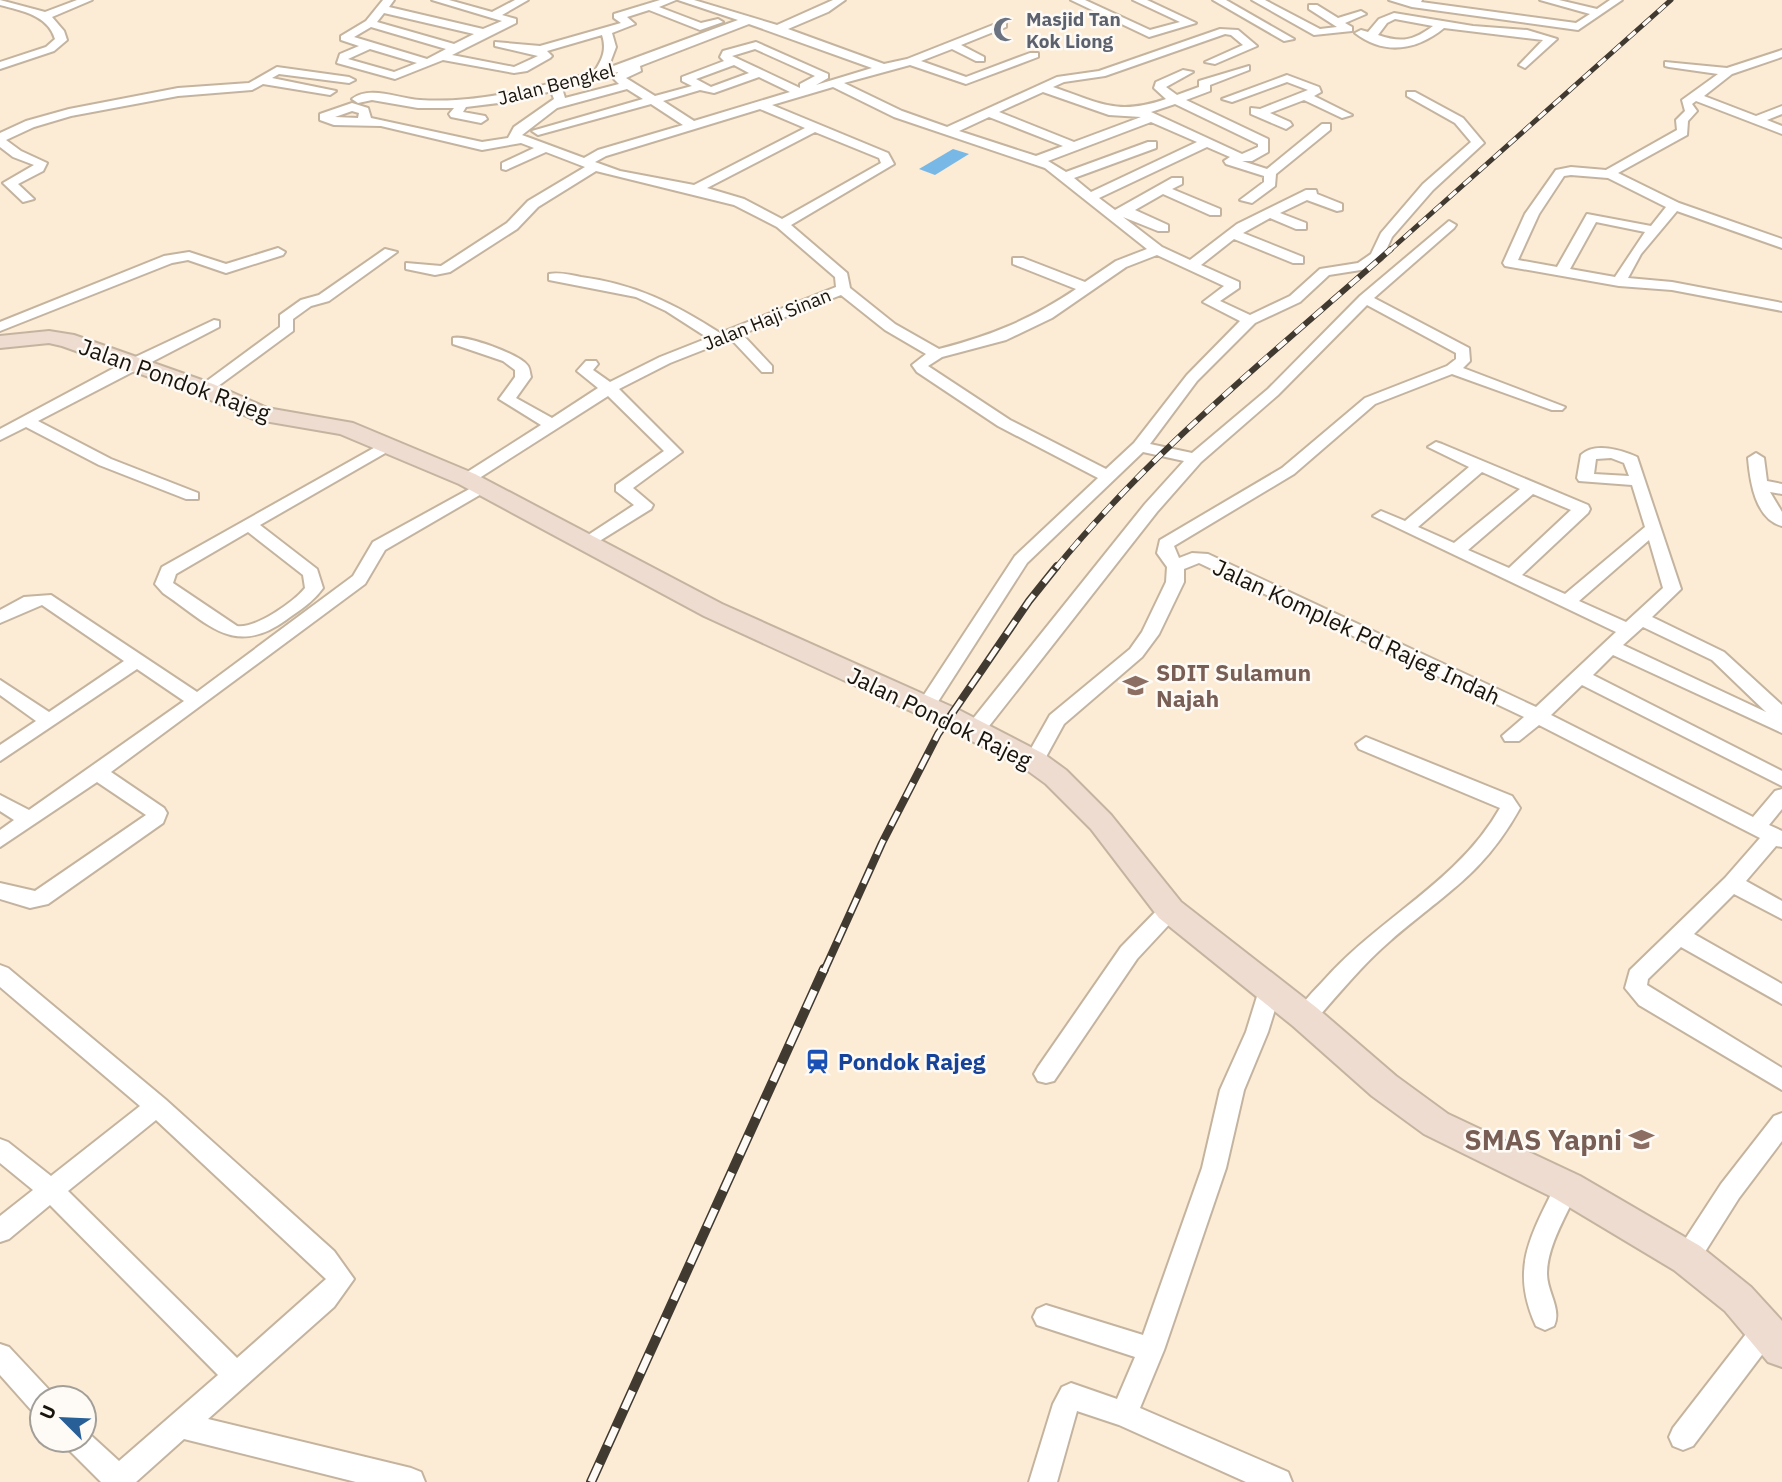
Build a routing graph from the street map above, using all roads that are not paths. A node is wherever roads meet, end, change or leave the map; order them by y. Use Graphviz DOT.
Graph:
graph roads {
  1 [pos="87,0"];
  2 [pos="413,0"];
  3 [pos="437,0"];
  4 [pos="520,0"];
  5 [pos="671,0"];
  6 [pos="683,0"];
  7 [pos="839,0"];
  8 [pos="1076,0"];
  9 [pos="1218,0"];
  10 [pos="1257,0"];
  11 [pos="1394,0"];
  12 [pos="1545,0"];
  13 [pos="1617,0"];
  14 [pos="1142,1"];
  15 [pos="0,2"];
  16 [pos="1415,2"];
  17 [pos="1315,4"];
  18 [pos="388,6"];
  19 [pos="1195,10"];
  20 [pos="654,11"];
  21 [pos="1600,13"];
  22 [pos="1284,14"];
  23 [pos="1361,14"];
  24 [pos="1173,15"];
  25 [pos="45,16"];
  26 [pos="492,16"];
  27 [pos="732,17"];
  28 [pos="746,21"];
  29 [pos="1255,21"];
  30 [pos="1336,22"];
  31 [pos="370,23"];
  32 [pos="1442,24"];
  33 [pos="1002,25"];
  34 [pos="778,29"];
  35 [pos="1348,29"];
  36 [pos="606,31"];
  37 [pos="484,33"];
  38 [pos="701,35"];
  39 [pos="1371,36"];
  40 [pos="1288,38"];
  41 [pos="500,39"];
  42 [pos="368,46"];
  43 [pos="952,46"];
  44 [pos="454,48"];
  45 [pos="540,50"];
  46 [pos="682,50"];
  47 [pos="1782,52"];
  48 [pos="1034,55"];
  49 [pos="442,56"];
  50 [pos="980,59"];
  51 [pos="468,61"];
  52 [pos="734,61"];
  53 [pos="911,61"];
  54 [pos="428,62"];
  55 [pos="1211,62"];
  56 [pos="3,63"];
  57 [pos="1669,64"];
  58 [pos="1525,65"];
  59 [pos="883,68"];
  60 [pos="600,72"];
  61 [pos="1187,72"];
  62 [pos="1728,72"];
  63 [pos="760,73"];
  64 [pos="1246,74"];
  65 [pos="261,80"];
  66 [pos="349,80"];
  67 [pos="836,84"];
  68 [pos="627,85"];
  69 [pos="556,87"];
  70 [pos="1041,88"];
  71 [pos="695,89"];
  72 [pos="1206,89"];
  73 [pos="1723,90"];
  74 [pos="330,91"];
  75 [pos="798,92"];
  76 [pos="1411,94"];
  77 [pos="1304,96"];
  78 [pos="1699,98"];
  79 [pos="358,99"];
  80 [pos="1174,99"];
  81 [pos="1228,99"];
  82 [pos="651,101"];
  83 [pos="763,102"];
  84 [pos="463,104"];
  85 [pos="557,104"];
  86 [pos="1782,110"];
  87 [pos="990,113"];
  88 [pos="1259,113"];
  89 [pos="715,114"];
  90 [pos="1146,115"];
  91 [pos="1346,115"];
  92 [pos="481,119"];
  93 [pos="363,120"];
  94 [pos="1757,120"];
  95 [pos="690,124"];
  96 [pos="1286,125"];
  97 [pos="1326,127"];
  98 [pos="814,128"];
  99 [pos="1782,130"];
  100 [pos="538,131"];
  101 [pos="656,131"];
  102 [pos="948,131"];
  103 [pos="514,139"];
  104 [pos="0,140"];
  105 [pos="1153,145"];
  106 [pos="1200,145"];
  107 [pos="1073,146"];
  108 [pos="544,148"];
  109 [pos="1038,160"];
  110 [pos="589,165"];
  111 [pos="506,166"];
  112 [pos="1270,173"];
  113 [pos="1611,174"];
  114 [pos="1066,177"];
  115 [pos="1177,180"];
  116 [pos="696,189"];
  117 [pos="1161,189"];
  118 [pos="1092,196"];
  119 [pos="28,199"];
  120 [pos="1247,200"];
  121 [pos="1337,207"];
  122 [pos="1667,207"];
  123 [pos="1215,212"];
  124 [pos="1120,213"];
  125 [pos="1271,214"];
  126 [pos="782,224"];
  127 [pos="1449,225"];
  128 [pos="1301,226"];
  129 [pos="1163,228"];
  130 [pos="1653,230"];
  131 [pos="1233,234"];
  132 [pos="1782,244"];
  133 [pos="1157,250"];
  134 [pos="278,252"];
  135 [pos="390,252"];
  136 [pos="1298,260"];
  137 [pos="1018,261"];
  138 [pos="411,266"];
  139 [pos="1190,267"];
  140 [pos="1561,273"];
  141 [pos="554,277"];
  142 [pos="1619,282"];
  143 [pos="1087,288"];
  144 [pos="843,289"];
  145 [pos="1365,299"];
  146 [pos="1782,307"];
  147 [pos="1250,320"];
  148 [pos="214,324"];
  149 [pos="0,327"];
  150 [pos="725,335"];
  151 [pos="458,341"];
  152 [pos="0,342"];
  153 [pos="937,354"];
  154 [pos="134,363"];
  155 [pos="591,364"];
  156 [pos="766,369"];
  157 [pos="1452,369"];
  158 [pos="205,389"];
  159 [pos="608,389"];
  160 [pos="1557,407"];
  161 [pos="26,421"];
  162 [pos="552,425"];
  163 [pos="0,435"];
  164 [pos="388,445"];
  165 [pos="1140,446"];
  166 [pos="1436,447"];
  167 [pos="1756,458"];
  168 [pos="1195,459"];
  169 [pos="1480,466"];
  170 [pos="1107,477"];
  171 [pos="1585,478"];
  172 [pos="1639,481"];
  173 [pos="475,482"];
  174 [pos="1759,485"];
  175 [pos="1531,488"];
  176 [pos="1782,489"];
  177 [pos="192,496"];
  178 [pos="1582,509"];
  179 [pos="1381,516"];
  180 [pos="1782,521"];
  181 [pos="250,525"];
  182 [pos="1407,527"];
  183 [pos="1653,528"];
  184 [pos="587,541"];
  185 [pos="1457,550"];
  186 [pos="1176,567"];
  187 [pos="1513,575"];
  188 [pos="1568,601"];
  189 [pos="0,617"];
  190 [pos="1635,624"];
  191 [pos="1610,646"];
  192 [pos="138,661"];
  193 [pos="1580,676"];
  194 [pos="0,686"];
  195 [pos="197,701"];
  196 [pos="925,707"];
  197 [pos="1538,716"];
  198 [pos="1782,716"];
  199 [pos="48,720"];
  200 [pos="1782,727"];
  201 [pos="975,730"];
  202 [pos="1512,736"];
  203 [pos="1366,744"];
  204 [pos="0,754"];
  205 [pos="1034,761"];
  206 [pos="97,772"];
  207 [pos="1782,779"];
  208 [pos="1782,796"];
  209 [pos="0,802"];
  210 [pos="28,819"];
  211 [pos="1771,834"];
  212 [pos="0,840"];
  213 [pos="1732,883"];
  214 [pos="0,891"];
  215 [pos="1170,910"];
  216 [pos="1782,911"];
  217 [pos="1679,936"];
  218 [pos="0,974"];
  219 [pos="1270,990"];
  220 [pos="1782,995"];
  221 [pos="1305,1017"];
  222 [pos="1046,1073"];
  223 [pos="1782,1080"];
  224 [pos="157,1106"];
  225 [pos="1782,1123"];
  226 [pos="0,1149"];
  227 [pos="1567,1187"];
  228 [pos="51,1190"];
  229 [pos="0,1231"];
  230 [pos="1687,1258"];
  231 [pos="1046,1317"];
  232 [pos="1545,1318"];
  233 [pos="1774,1339"];
  234 [pos="1151,1350"];
  235 [pos="0,1356"];
  236 [pos="236,1375"];
  237 [pos="28,1387"];
  238 [pos="1124,1414"];
  239 [pos="180,1425"];
  240 [pos="1683,1437"];
  241 [pos="91,1454"];
  242 [pos="116,1480"];
  243 [pos="411,1482"];
  244 [pos="1042,1482"];
  245 [pos="1278,1482"];
  1 -- 25 [label="street"];
  2 -- 18 [label="street"];
  3 -- 26 [label="street"];
  4 -- 26 [label="street"];
  5 -- 20 [label="street"];
  6 -- 27 [label="street"];
  7 -- 34 [label="street"];
  8 -- 24 [label="street"];
  9 -- 29 [label="street"];
  10 -- 22 [label="street"];
  11 -- 16 [label="street"];
  12 -- 21 [label="street"];
  13 -- 21 [label="street"];
  14 -- 24 [label="street"];
  15 -- 25 [label="street"];
  16 -- 21 [label="street"];
  17 -- 22 [label="street"];
  17 -- 30 [label="street"];
  18 -- 31 [label="street"];
  18 -- 37 [label="street"];
  19 -- 24 [label="street"];
  20 -- 27 [label="street"];
  20 -- 36 [label="street"];
  20 -- 38 [label="street"];
  22 -- 29 [label="street"];
  22 -- 35 [label="street"];
  23 -- 30 [label="street"];
  25 -- 56 [label="street"];
  26 -- 37 [label="street"];
  27 -- 28 [label="street"];
  28 -- 34 [label="street"];
  28 -- 38 [label="street"];
  29 -- 40 [label="street"];
  30 -- 35 [label="street"];
  31 -- 42 [label="street"];
  31 -- 44 [label="street"];
  32 -- 39 [label="street"];
  32 -- 39 [label="street"];
  32 -- 58 [label="street"];
  33 -- 43 [label="street"];
  34 -- 59 [label="street"];
  35 -- 39 [label="street"];
  36 -- 45 [label="street"];
  36 -- 60 [label="street"];
  37 -- 44 [label="street"];
  38 -- 60 [label="street, Jalan Bengkel"];
  41 -- 45 [label="street"];
  41 -- 45 [label="street"];
  41 -- 51 [label="street"];
  42 -- 54 [label="street"];
  42 -- 54 [label="street"];
  43 -- 50 [label="street"];
  43 -- 53 [label="street"];
  44 -- 54 [label="street"];
  45 -- 51 [label="street"];
  46 -- 68 [label="street"];
  47 -- 62 [label="street"];
  48 -- 53 [label="street"];
  49 -- 51 [label="street"];
  52 -- 63 [label="street"];
  52 -- 63 [label="street"];
  52 -- 75 [label="street"];
  53 -- 59 [label="street"];
  55 -- 70 [label="street"];
  57 -- 62 [label="street"];
  59 -- 67 [label="street"];
  60 -- 69 [label="street, Jalan Bengkel"];
  61 -- 80 [label="street"];
  62 -- 78 [label="street"];
  63 -- 75 [label="street"];
  64 -- 72 [label="street"];
  65 -- 66 [label="street"];
  65 -- 74 [label="street"];
  65 -- 104 [label="street"];
  67 -- 75 [label="street"];
  67 -- 102 [label="street"];
  68 -- 82 [label="street"];
  68 -- 85 [label="street"];
  69 -- 84 [label="street, Jalan Bengkel"];
  69 -- 103 [label="street"];
  70 -- 87 [label="street"];
  70 -- 90 [label="street"];
  71 -- 82 [label="street"];
  72 -- 80 [label="street"];
  72 -- 81 [label="street"];
  73 -- 78 [label="street"];
  75 -- 83 [label="street"];
  76 -- 147 [label="street"];
  77 -- 81 [label="street"];
  77 -- 88 [label="street"];
  77 -- 91 [label="street"];
  78 -- 94 [label="street"];
  78 -- 113 [label="street"];
  79 -- 84 [label="street, Jalan Bengkel"];
  80 -- 90 [label="street"];
  80 -- 106 [label="street"];
  81 -- 88 [label="street"];
  82 -- 95 [label="street"];
  82 -- 100 [label="street"];
  83 -- 95 [label="street"];
  83 -- 98 [label="street"];
  84 -- 92 [label="street"];
  86 -- 94 [label="street"];
  87 -- 102 [label="street"];
  87 -- 107 [label="street"];
  88 -- 96 [label="street"];
  89 -- 95 [label="street"];
  90 -- 106 [label="street"];
  90 -- 107 [label="street"];
  93 -- 103 [label="street"];
  94 -- 99 [label="street"];
  95 -- 101 [label="street"];
  95 -- 110 [label="street"];
  97 -- 112 [label="street"];
  98 -- 116 [label="street"];
  98 -- 126 [label="street"];
  102 -- 109 [label="street"];
  103 -- 108 [label="street, Jalan Haji Sinan"];
  104 -- 119 [label="street"];
  105 -- 114 [label="street"];
  106 -- 112 [label="street"];
  106 -- 118 [label="street"];
  107 -- 109 [label="street"];
  108 -- 110 [label="street, Jalan Haji Sinan"];
  108 -- 111 [label="street"];
  109 -- 114 [label="street"];
  110 -- 116 [label="street, Jalan Haji Sinan"];
  110 -- 138 [label="street"];
  112 -- 120 [label="street"];
  113 -- 122 [label="street"];
  113 -- 140 [label="street"];
  114 -- 118 [label="street"];
  115 -- 117 [label="street"];
  116 -- 126 [label="street, Jalan Haji Sinan"];
  117 -- 123 [label="street"];
  117 -- 124 [label="street"];
  118 -- 124 [label="street"];
  121 -- 125 [label="street"];
  122 -- 130 [label="street"];
  122 -- 132 [label="street"];
  124 -- 129 [label="street"];
  124 -- 133 [label="street"];
  125 -- 128 [label="street"];
  125 -- 131 [label="street"];
  126 -- 144 [label="street, Jalan Haji Sinan"];
  127 -- 145 [label="street"];
  130 -- 140 [label="street"];
  130 -- 142 [label="street"];
  131 -- 136 [label="street"];
  131 -- 139 [label="street"];
  133 -- 139 [label="street"];
  133 -- 143 [label="street"];
  134 -- 149 [label="street"];
  135 -- 158 [label="street"];
  137 -- 143 [label="street"];
  139 -- 147 [label="street"];
  140 -- 142 [label="street"];
  141 -- 150 [label="street"];
  142 -- 146 [label="street"];
  143 -- 153 [label="street"];
  144 -- 150 [label="street, Jalan Haji Sinan"];
  144 -- 153 [label="street"];
  145 -- 157 [label="street"];
  145 -- 168 [label="street"];
  147 -- 165 [label="street"];
  148 -- 154 [label="street"];
  150 -- 156 [label="street"];
  150 -- 159 [label="street, Jalan Haji Sinan"];
  151 -- 162 [label="street"];
  152 -- 154 [label="main road, Jalan Pondok Rajeg"];
  153 -- 170 [label="street"];
  154 -- 158 [label="main road, Jalan Pondok Rajeg"];
  154 -- 161 [label="street"];
  155 -- 159 [label="street"];
  157 -- 160 [label="street"];
  157 -- 186 [label="street"];
  158 -- 164 [label="main road, Jalan Pondok Rajeg"];
  159 -- 162 [label="street, Jalan Haji Sinan"];
  159 -- 184 [label="street"];
  161 -- 163 [label="street"];
  161 -- 177 [label="street"];
  162 -- 173 [label="street, Jalan Haji Sinan"];
  164 -- 173 [label="main road, Jalan Pondok Rajeg"];
  164 -- 181 [label="street"];
  165 -- 168 [label="street"];
  165 -- 170 [label="street"];
  166 -- 169 [label="street"];
  167 -- 174 [label="street"];
  168 -- 201 [label="street"];
  169 -- 175 [label="street"];
  169 -- 182 [label="street"];
  170 -- 196 [label="street"];
  171 -- 172 [label="street"];
  171 -- 172 [label="street"];
  171 -- 178 [label="street"];
  172 -- 183 [label="street"];
  173 -- 184 [label="main road, Jalan Pondok Rajeg"];
  173 -- 195 [label="street, Jalan Haji Sinan"];
  174 -- 176 [label="street"];
  174 -- 180 [label="street"];
  175 -- 178 [label="street"];
  175 -- 185 [label="street"];
  178 -- 187 [label="street"];
  179 -- 182 [label="street"];
  181 -- 181 [label="street"];
  182 -- 185 [label="street"];
  183 -- 188 [label="street"];
  183 -- 190 [label="street"];
  184 -- 196 [label="main road, Jalan Pondok Rajeg"];
  185 -- 187 [label="street"];
  186 -- 197 [label="street, Jalan Komplek Pd Rajeg Indah"];
  186 -- 205 [label="street"];
  187 -- 188 [label="street"];
  188 -- 190 [label="street"];
  189 -- 192 [label="street"];
  190 -- 191 [label="street"];
  190 -- 198 [label="street"];
  191 -- 193 [label="street"];
  191 -- 200 [label="street"];
  192 -- 195 [label="street"];
  192 -- 199 [label="street"];
  193 -- 197 [label="street"];
  193 -- 207 [label="street"];
  194 -- 199 [label="street"];
  195 -- 206 [label="street, Jalan Haji Sinan"];
  196 -- 201 [label="main road, Jalan Pondok Rajeg"];
  197 -- 202 [label="street"];
  197 -- 211 [label="street, Jalan Komplek Pd Rajeg Indah"];
  199 -- 204 [label="street"];
  201 -- 205 [label="main road, Jalan Pondok Rajeg"];
  203 -- 221 [label="street"];
  205 -- 215 [label="main road, Jalan Pondok Rajeg"];
  206 -- 210 [label="street, Jalan Haji Sinan"];
  206 -- 214 [label="street"];
  208 -- 211 [label="street"];
  209 -- 210 [label="street"];
  210 -- 212 [label="street, Jalan Haji Sinan"];
  211 -- 213 [label="street"];
  213 -- 216 [label="street"];
  213 -- 217 [label="street"];
  215 -- 219 [label="main road, Jalan Pondok Rajeg"];
  215 -- 222 [label="street"];
  217 -- 220 [label="street"];
  217 -- 223 [label="street"];
  218 -- 224 [label="street"];
  219 -- 221 [label="main road, Jalan Pondok Rajeg"];
  219 -- 234 [label="street"];
  221 -- 227 [label="main road, Jalan Pondok Rajeg"];
  224 -- 228 [label="street"];
  224 -- 236 [label="street"];
  225 -- 230 [label="street"];
  226 -- 228 [label="street"];
  227 -- 230 [label="main road, Jalan Pondok Rajeg"];
  227 -- 232 [label="street"];
  228 -- 229 [label="street"];
  228 -- 236 [label="street"];
  230 -- 233 [label="main road, Jalan Pondok Rajeg"];
  231 -- 234 [label="street"];
  233 -- 240 [label="street"];
  234 -- 238 [label="street"];
  235 -- 237 [label="street"];
  236 -- 239 [label="street"];
  238 -- 244 [label="street"];
  238 -- 245 [label="street"];
  239 -- 242 [label="street"];
  239 -- 243 [label="street"];
  241 -- 242 [label="street"];
}
